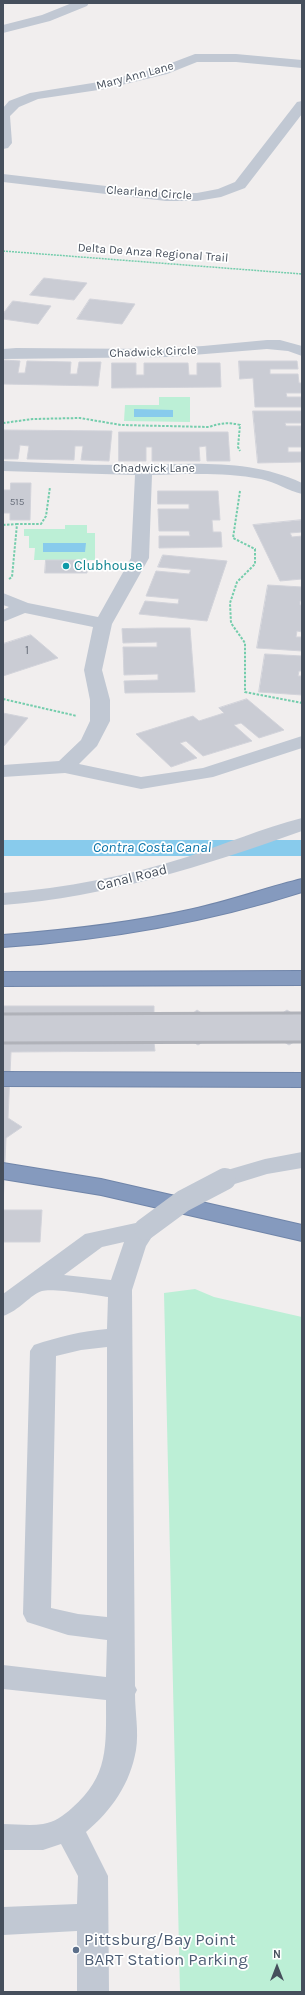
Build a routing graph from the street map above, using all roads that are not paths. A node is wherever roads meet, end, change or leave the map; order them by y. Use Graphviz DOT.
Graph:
graph roads {
  1 [pos="83,3"];
  2 [pos="3,29"];
  3 [pos="302,64"];
  4 [pos="302,105"];
  5 [pos="3,145"];
  6 [pos="3,178"];
  7 [pos="302,351"];
  8 [pos="3,354"];
  9 [pos="3,466"];
  10 [pos="144,470"];
  11 [pos="302,489"];
  12 [pos="5,589"];
  13 [pos="23,607"];
  14 [pos="3,617"];
  15 [pos="103,624"];
  16 [pos="302,742"];
  17 [pos="65,767"];
  18 [pos="3,771"];
  19 [pos="302,824"];
  20 [pos="302,885"];
  21 [pos="3,899"];
  22 [pos="3,941"];
  23 [pos="302,978"];
  24 [pos="3,979"];
  25 [pos="3,1080"];
  26 [pos="302,1080"];
  27 [pos="302,1160"];
  28 [pos="3,1171"];
  29 [pos="145,1229"];
  30 [pos="302,1233"];
  31 [pos="37,1282"];
  32 [pos="120,1290"];
  33 [pos="3,1307"];
  34 [pos="120,1337"];
  35 [pos="122,1629"];
  36 [pos="3,1677"];
  37 [pos="122,1690"];
  38 [pos="69,1829"];
  39 [pos="3,1837"];
  40 [pos="93,1917"];
  41 [pos="3,1921"];
  42 [pos="93,1992"];
  1 -- 2 [label="street"];
  3 -- 5 [label="street, Mary Ann Lane"];
  4 -- 6 [label="street, Clearland Circle"];
  7 -- 8 [label="street, Chadwick Circle"];
  9 -- 10 [label="street, Chadwick Lane"];
  10 -- 11 [label="street, Chadwick Lane"];
  10 -- 15 [label="street"];
  12 -- 13 [label="street"];
  13 -- 14 [label="street"];
  13 -- 15 [label="street"];
  15 -- 17 [label="street"];
  16 -- 17 [label="street"];
  17 -- 18 [label="street"];
  19 -- 21 [label="street, Canal Road"];
  20 -- 22 [label="highway"];
  23 -- 24 [label="highway"];
  25 -- 26 [label="highway"];
  27 -- 29 [label="street, bridge"];
  28 -- 30 [label="highway"];
  29 -- 31 [label="street"];
  29 -- 32 [label="street"];
  31 -- 32 [label="street"];
  31 -- 33 [label="street"];
  32 -- 34 [label="street"];
  34 -- 35 [label="street"];
  34 -- 35 [label="street"];
  35 -- 37 [label="street"];
  36 -- 37 [label="street"];
  37 -- 38 [label="street"];
  38 -- 39 [label="street"];
  38 -- 40 [label="street"];
  40 -- 41 [label="street"];
  40 -- 42 [label="street"];
}
